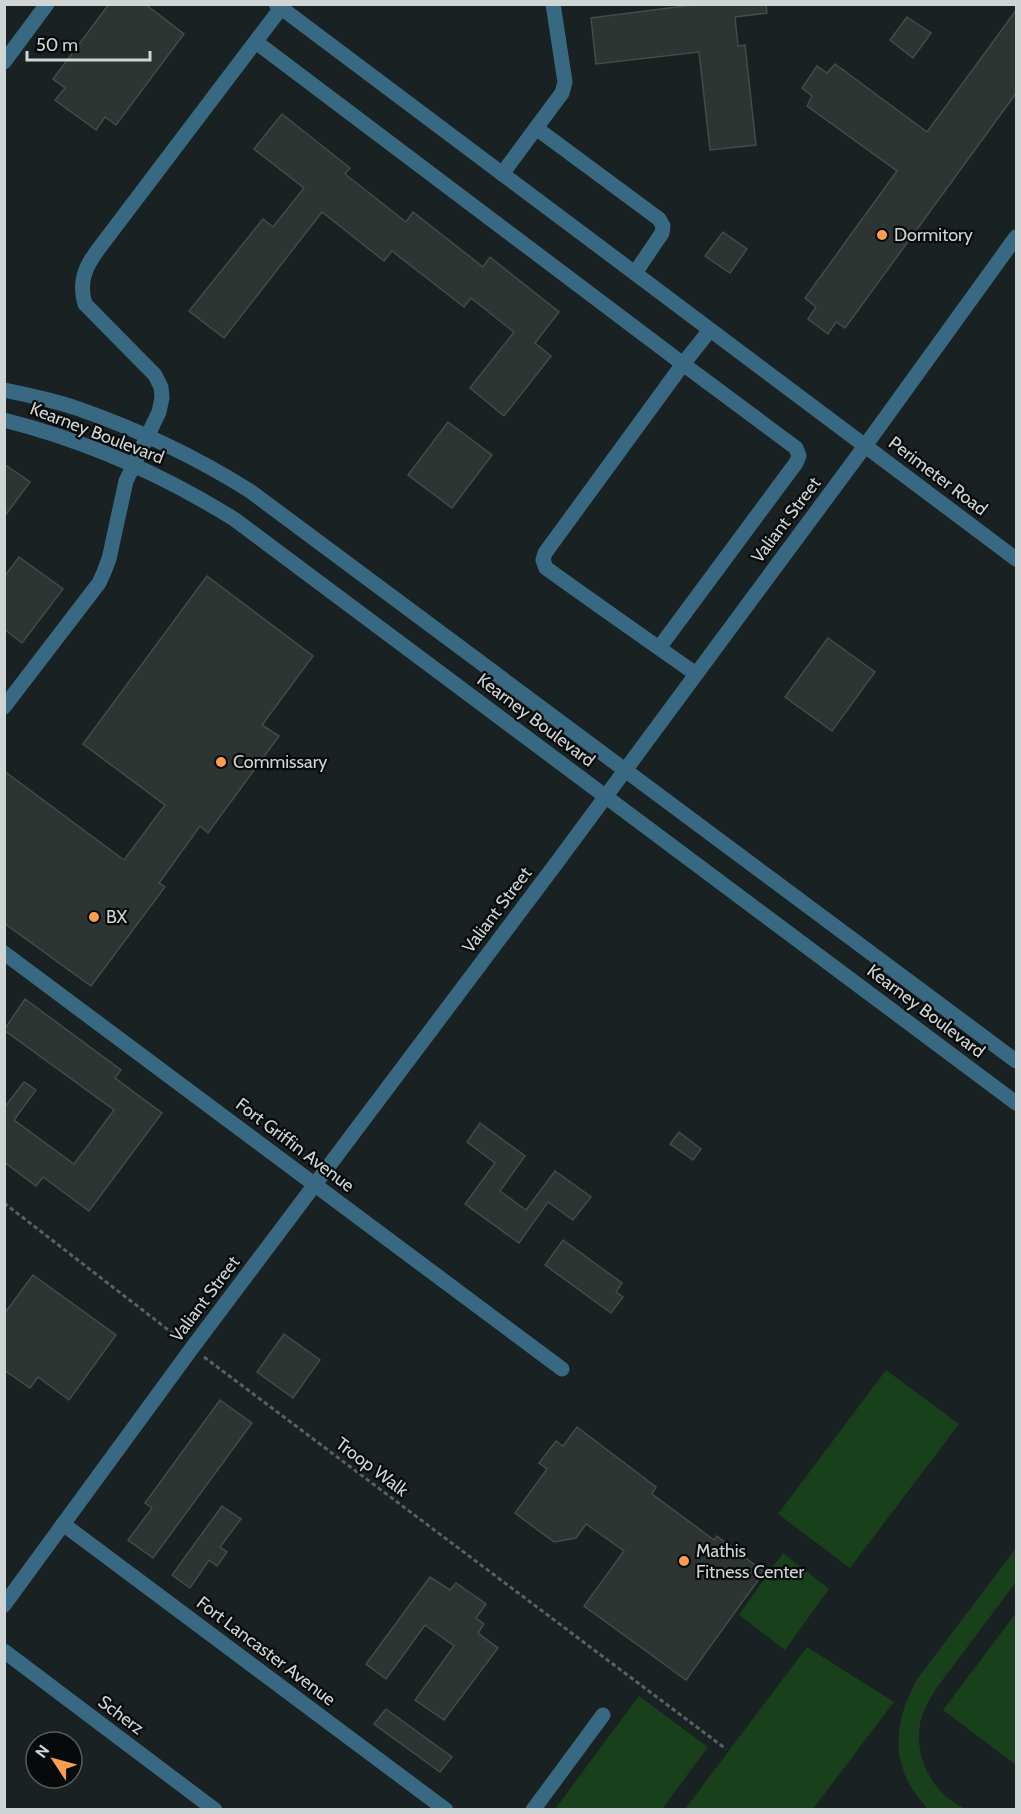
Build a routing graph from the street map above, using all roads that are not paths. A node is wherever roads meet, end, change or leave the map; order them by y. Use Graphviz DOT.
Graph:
graph roads {
  1 [pos="47,4"];
  2 [pos="553,4"];
  3 [pos="279,6"];
  4 [pos="256,42"];
  5 [pos="4,62"];
  6 [pos="536,128"];
  7 [pos="502,174"];
  8 [pos="1017,237"];
  9 [pos="635,273"];
  10 [pos="710,330"];
  11 [pos="684,364"];
  12 [pos="4,390"];
  13 [pos="4,420"];
  14 [pos="148,436"];
  15 [pos="865,446"];
  16 [pos="134,464"];
  17 [pos="1017,559"];
  18 [pos="659,648"];
  19 [pos="696,674"];
  20 [pos="4,707"];
  21 [pos="624,770"];
  22 [pos="605,796"];
  23 [pos="6,957"];
  24 [pos="1017,1061"];
  25 [pos="1017,1103"];
  26 [pos="315,1184"];
  27 [pos="562,1368"];
  28 [pos="63,1524"];
  29 [pos="4,1605"];
  30 [pos="4,1651"];
  31 [pos="603,1715"];
  32 [pos="215,1809"];
  33 [pos="446,1809"];
  34 [pos="533,1809"];
  1 -- 5 [label="street"];
  2 -- 6 [label="street"];
  3 -- 4 [label="street"];
  3 -- 7 [label="street, Perimeter Road"];
  4 -- 11 [label="street"];
  4 -- 14 [label="street"];
  6 -- 7 [label="street"];
  6 -- 9 [label="street"];
  7 -- 9 [label="street, Perimeter Road"];
  8 -- 15 [label="street, Valiant Street"];
  9 -- 10 [label="street, Perimeter Road"];
  10 -- 11 [label="street"];
  10 -- 15 [label="street, Perimeter Road"];
  11 -- 18 [label="street"];
  11 -- 18 [label="street"];
  12 -- 14 [label="street, Kearney Boulevard"];
  13 -- 16 [label="street, Kearney Boulevard"];
  14 -- 16 [label="street"];
  14 -- 21 [label="street, Kearney Boulevard"];
  15 -- 17 [label="street, Perimeter Road"];
  15 -- 19 [label="street, Valiant Street"];
  16 -- 20 [label="street"];
  16 -- 22 [label="street, Kearney Boulevard"];
  18 -- 19 [label="street"];
  19 -- 21 [label="street, Valiant Street"];
  21 -- 22 [label="street, Valiant Street"];
  21 -- 24 [label="street, Kearney Boulevard"];
  22 -- 25 [label="street, Kearney Boulevard"];
  22 -- 26 [label="street, Valiant Street"];
  23 -- 26 [label="street, Fort Griffin Avenue"];
  26 -- 27 [label="street, Fort Griffin Avenue"];
  26 -- 28 [label="street, Valiant Street"];
  28 -- 29 [label="street, Valiant Street"];
  28 -- 33 [label="street, Fort Lancaster Avenue"];
  30 -- 32 [label="street, Scherz"];
  31 -- 34 [label="street"];
}
